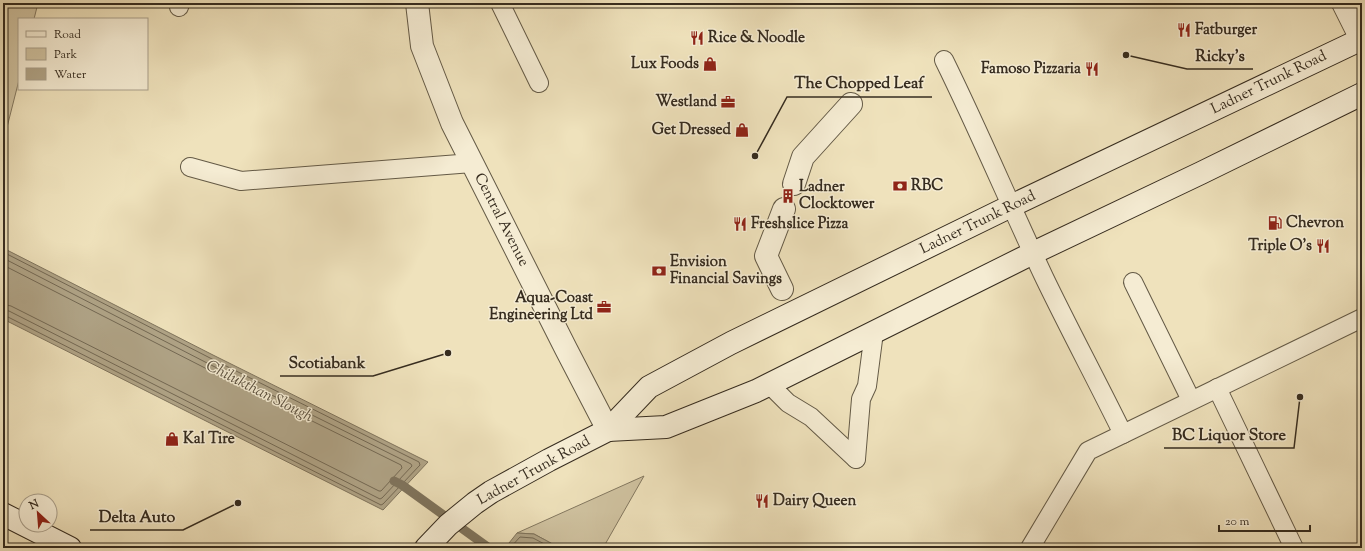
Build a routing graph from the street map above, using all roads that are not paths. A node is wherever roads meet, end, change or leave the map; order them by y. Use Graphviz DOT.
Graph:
graph roads {
  1 [pos="417,3"];
  2 [pos="500,3"];
  3 [pos="1343,3"];
  4 [pos="1362,40"];
  5 [pos="944,60"];
  6 [pos="539,83"];
  7 [pos="1362,94"];
  8 [pos="852,104"];
  9 [pos="472,163"];
  10 [pos="190,167"];
  11 [pos="794,184"];
  12 [pos="1011,206"];
  13 [pos="784,209"];
  14 [pos="1033,253"];
  15 [pos="1132,282"];
  16 [pos="782,289"];
  17 [pos="1362,318"];
  18 [pos="874,332"];
  19 [pos="769,384"];
  20 [pos="1217,388"];
  21 [pos="1191,400"];
  22 [pos="608,430"];
  23 [pos="1123,434"];
  24 [pos="3,514"];
  25 [pos="48,543"];
  26 [pos="70,548"];
  27 [pos="426,548"];
  28 [pos="1030,548"];
  29 [pos="1294,548"];
  1 -- 9 [label="main road, Central Avenue"];
  2 -- 6 [label="lane"];
  3 -- 4 [label="main road"];
  4 -- 12 [label="main road, Ladner Trunk Road"];
  5 -- 12 [label="lane"];
  7 -- 14 [label="main road, Ladner Trunk Road"];
  8 -- 11 [label="main road"];
  9 -- 10 [label="lane"];
  9 -- 22 [label="main road, Central Avenue"];
  12 -- 14 [label="lane"];
  12 -- 22 [label="main road, Ladner Trunk Road"];
  13 -- 16 [label="main road"];
  14 -- 18 [label="main road, Ladner Trunk Road"];
  14 -- 23 [label="lane"];
  15 -- 21 [label="lane"];
  17 -- 20 [label="lane"];
  18 -- 19 [label="main road, Ladner Trunk Road"];
  18 -- 19 [label="lane"];
  19 -- 22 [label="main road, Ladner Trunk Road"];
  20 -- 21 [label="lane"];
  20 -- 29 [label="lane"];
  21 -- 23 [label="lane"];
  22 -- 27 [label="main road, Ladner Trunk Road"];
  23 -- 28 [label="lane"];
  24 -- 25 [label="main road"];
  25 -- 26 [label="main road"];
}
